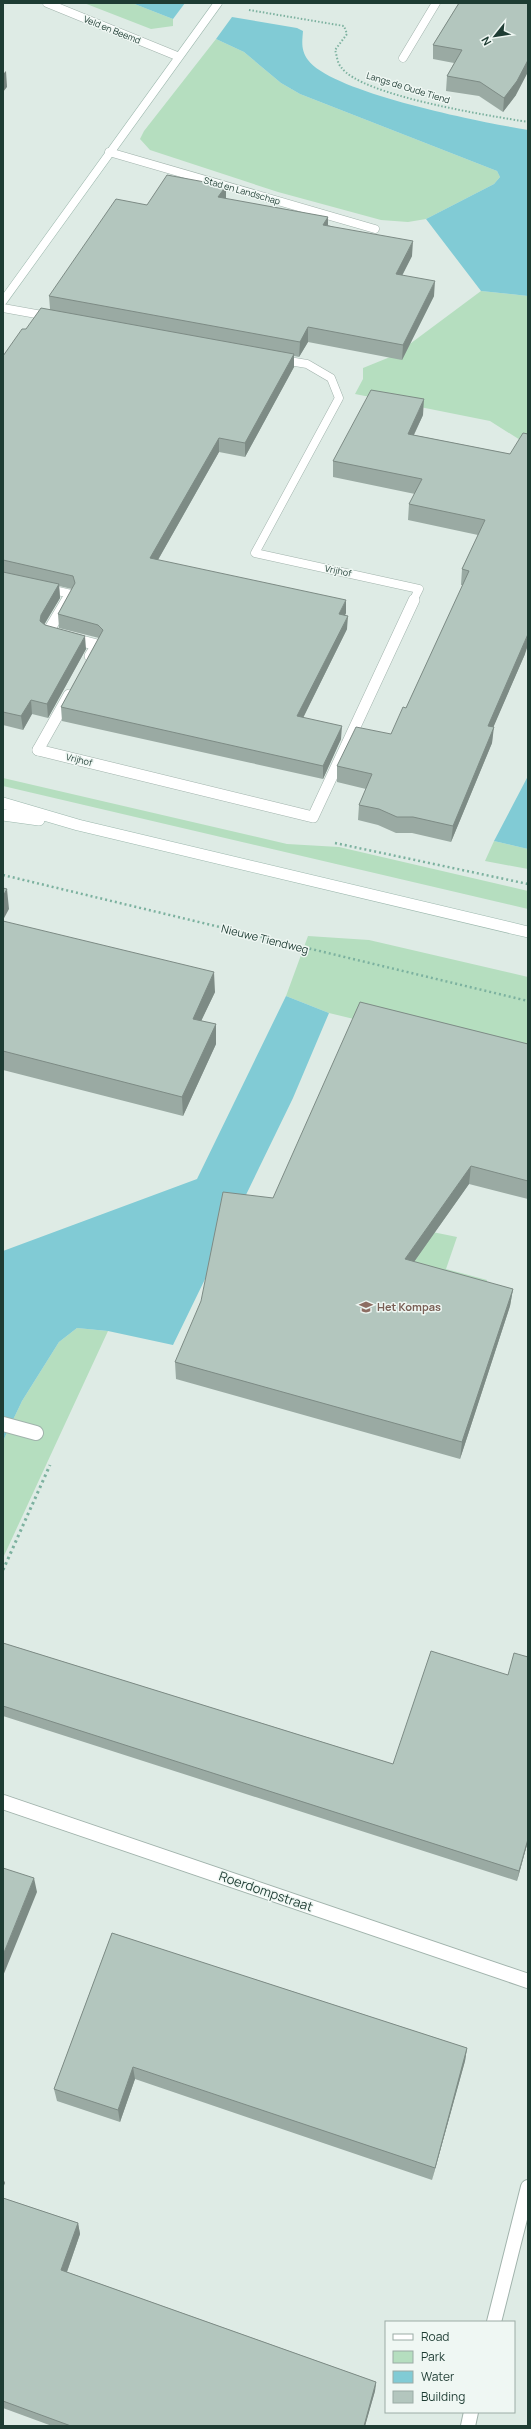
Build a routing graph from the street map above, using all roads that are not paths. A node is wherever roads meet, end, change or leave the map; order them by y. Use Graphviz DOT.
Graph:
graph roads {
  1 [pos="47,3"];
  2 [pos="436,3"];
  3 [pos="218,4"];
  4 [pos="177,56"];
  5 [pos="403,58"];
  6 [pos="109,152"];
  7 [pos="375,229"];
  8 [pos="3,301"];
  9 [pos="3,308"];
  10 [pos="65,319"];
  11 [pos="268,357"];
  12 [pos="33,586"];
  13 [pos="86,664"];
  14 [pos="75,684"];
  15 [pos="3,803"];
  16 [pos="3,815"];
  17 [pos="78,825"];
  18 [pos="528,932"];
  19 [pos="3,1424"];
  20 [pos="36,1433"];
  21 [pos="3,1802"];
  22 [pos="528,1981"];
  23 [pos="528,2187"];
  24 [pos="494,2321"];
  25 [pos="471,2413"];
  26 [pos="468,2426"];
  1 -- 4 [label="street, Veld en Beemd"];
  2 -- 5 [label="street"];
  3 -- 4 [label="street"];
  4 -- 6 [label="street"];
  6 -- 7 [label="street, Stad en Landschap"];
  6 -- 8 [label="street"];
  9 -- 10 [label="street"];
  11 -- 14 [label="street, Vrijhof"];
  12 -- 13 [label="street"];
  15 -- 17 [label="street"];
  16 -- 17 [label="street"];
  17 -- 18 [label="street"];
  19 -- 20 [label="street"];
  21 -- 22 [label="street, Roerdompstraat"];
  23 -- 24 [label="street"];
  25 -- 26 [label="street"];
}
